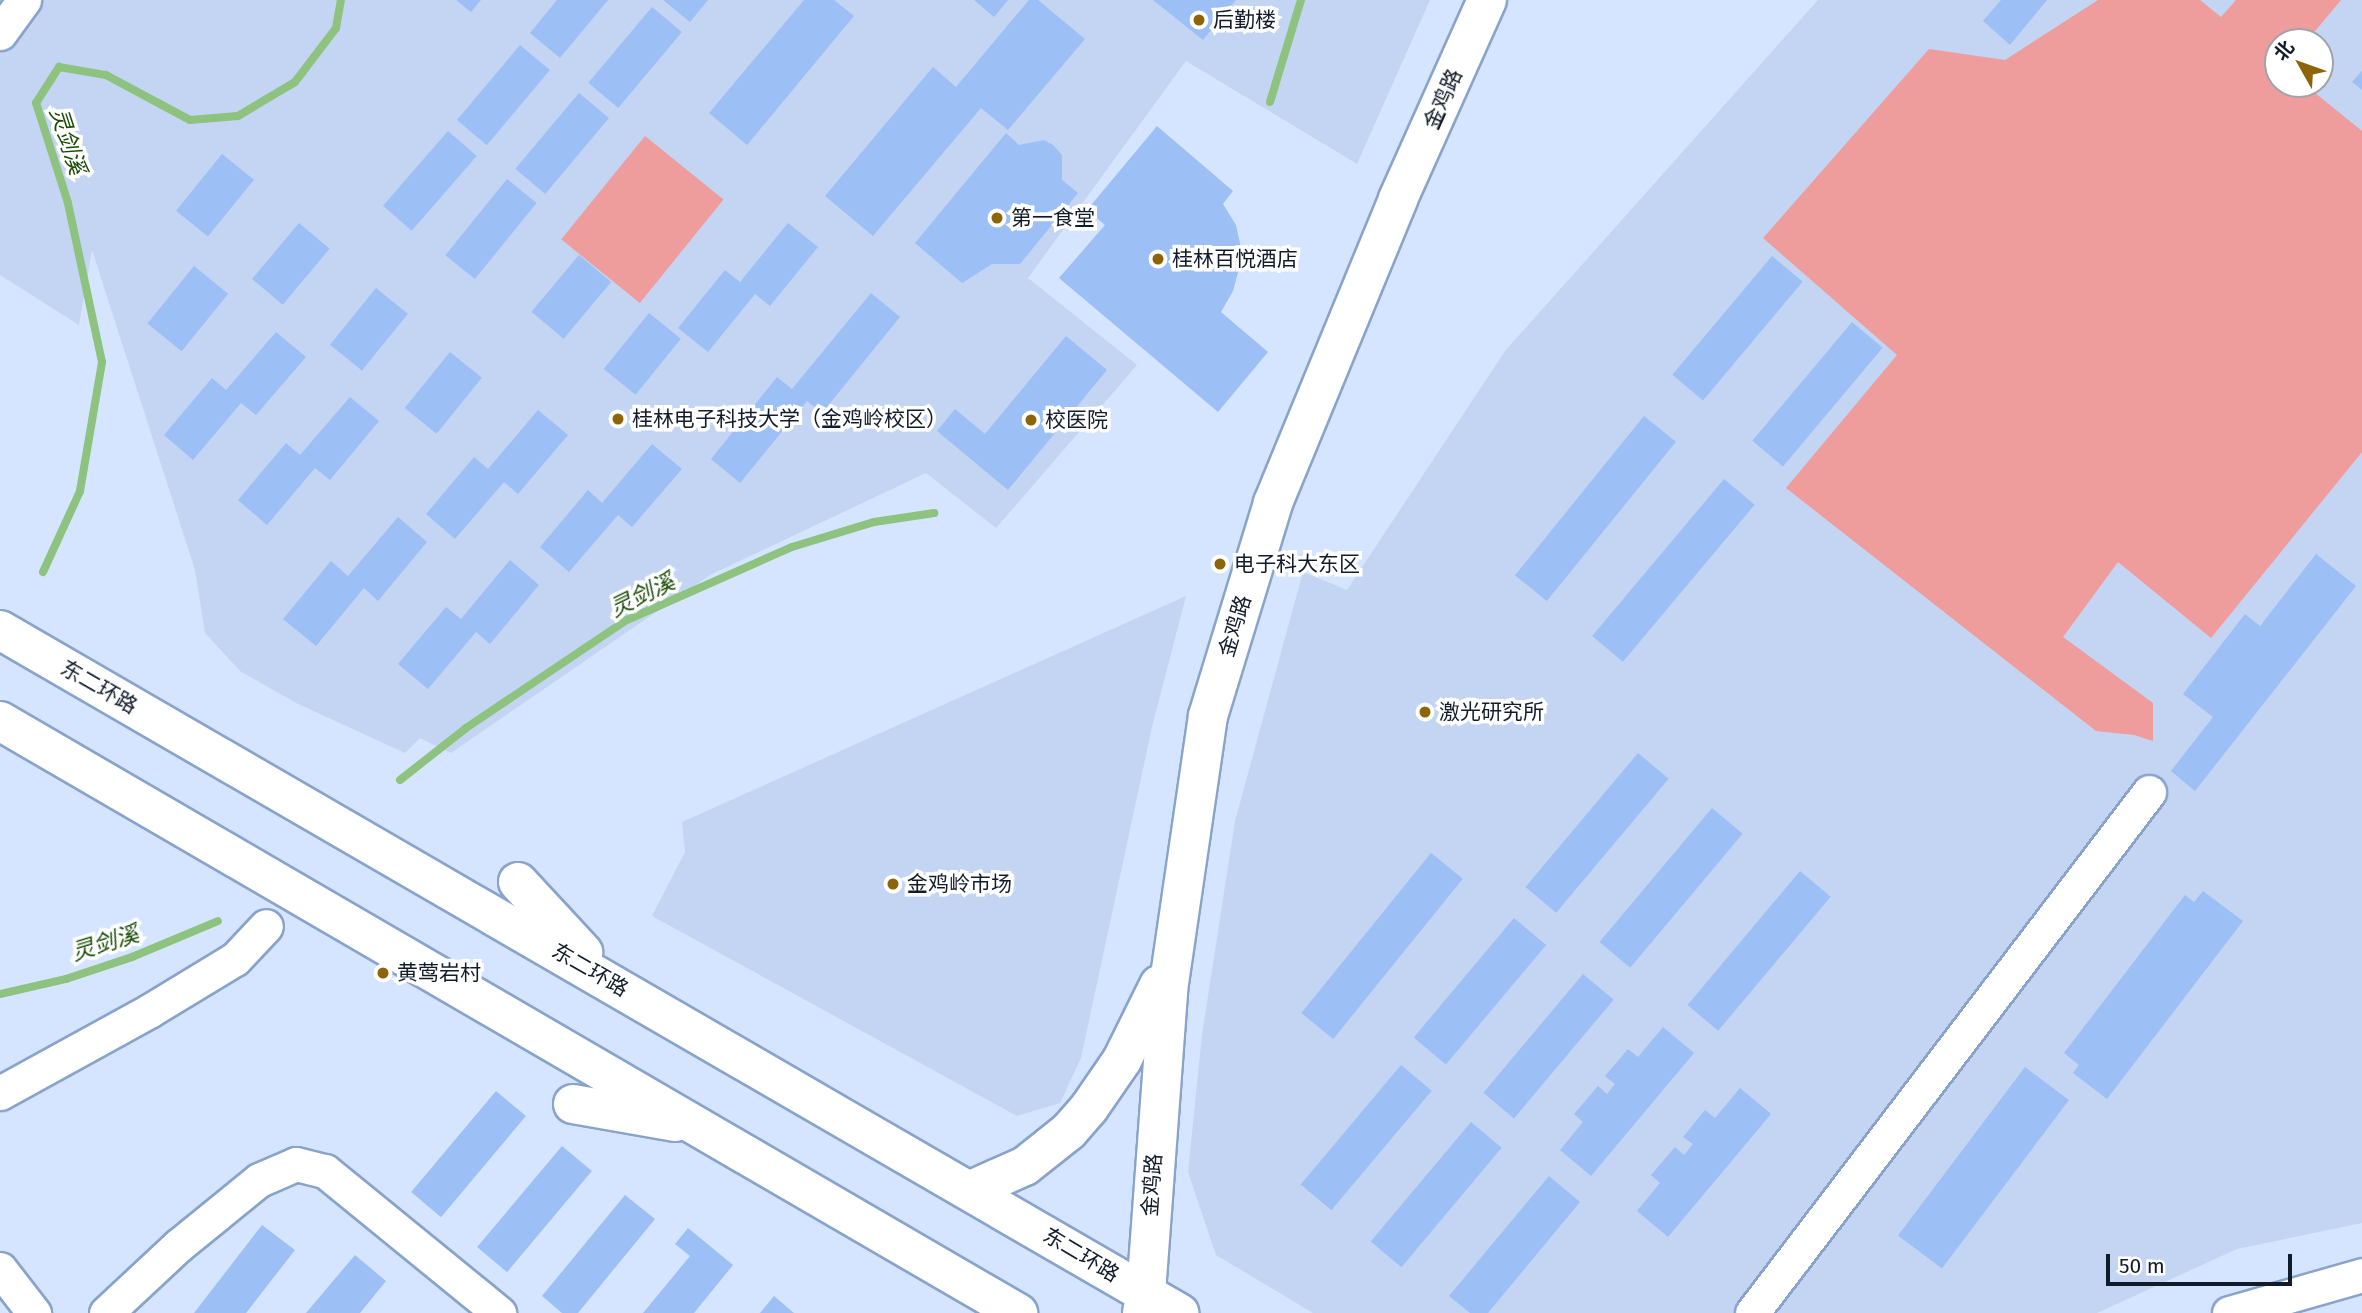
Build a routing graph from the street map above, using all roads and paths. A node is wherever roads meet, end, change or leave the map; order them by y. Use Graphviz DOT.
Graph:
graph roads {
  1 [pos="24,0"];
  2 [pos="1487,0"];
  3 [pos="0,33"];
  4 [pos="0,630"];
  5 [pos="0,721"];
  6 [pos="2149,793"];
  7 [pos="518,882"];
  8 [pos="266,926"];
  9 [pos="1173,946"];
  10 [pos="610,981"];
  11 [pos="0,1093"];
  12 [pos="573,1104"];
  13 [pos="698,1126"];
  14 [pos="971,1190"];
  15 [pos="0,1269"];
  16 [pos="2362,1275"];
  17 [pos="1146,1306"];
  18 [pos="34,1313"];
  19 [pos="106,1313"];
  20 [pos="499,1313"];
  21 [pos="1018,1313"];
  22 [pos="1179,1313"];
  23 [pos="1752,1313"];
  24 [pos="2228,1313"];
  1 -- 3 [label="street"];
  2 -- 9 [label="main road, 金鸡路"];
  4 -- 10 [label="main road, 东二环路"];
  5 -- 13 [label="main road"];
  6 -- 23 [label="street"];
  7 -- 10 [label="main road"];
  8 -- 11 [label="street"];
  9 -- 14 [label="main road"];
  9 -- 17 [label="main road, 金鸡路"];
  10 -- 14 [label="main road, 东二环路"];
  12 -- 13 [label="main road"];
  13 -- 21 [label="main road"];
  14 -- 17 [label="main road, 东二环路"];
  15 -- 18 [label="street"];
  16 -- 24 [label="street"];
  17 -- 22 [label="main road, 东二环路"];
  19 -- 20 [label="street"];
}
